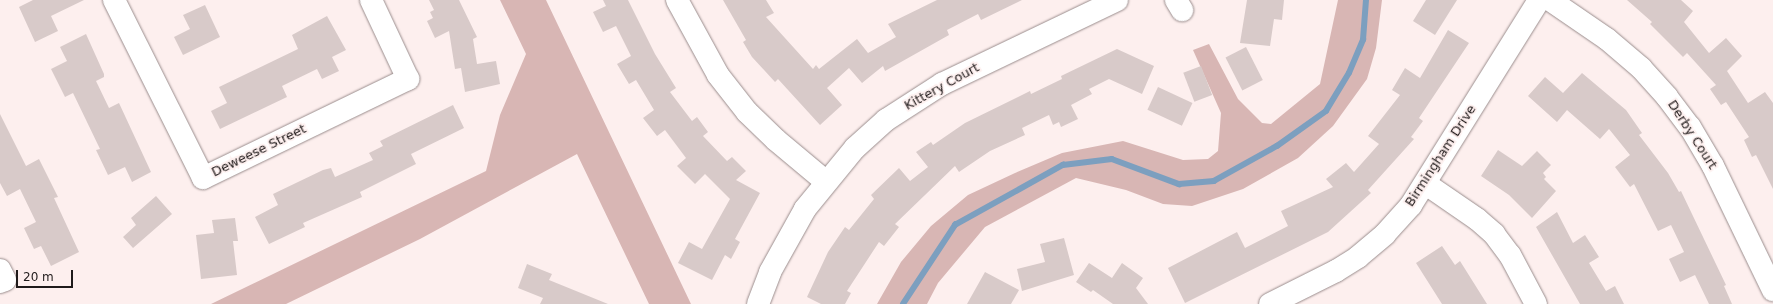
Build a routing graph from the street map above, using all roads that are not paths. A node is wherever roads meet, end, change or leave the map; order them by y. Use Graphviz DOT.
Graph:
graph roads {
  1 [pos="114,0"];
  2 [pos="371,0"];
  3 [pos="677,0"];
  4 [pos="1117,0"];
  5 [pos="1539,0"];
  6 [pos="1550,0"];
  7 [pos="825,181"];
  8 [pos="1426,184"];
  9 [pos="1773,290"];
  10 [pos="1281,302"];
  11 [pos="758,304"];
  12 [pos="1536,304"];
  1 -- 2 [label="street, Deweese Street"];
  3 -- 7 [label="street"];
  4 -- 7 [label="street, Kittery Court"];
  5 -- 8 [label="street, Birmingham Drive"];
  6 -- 9 [label="street, Derby Court"];
  7 -- 11 [label="street, Kittery Court"];
  8 -- 10 [label="street, Birmingham Drive"];
  8 -- 12 [label="street"];
}
